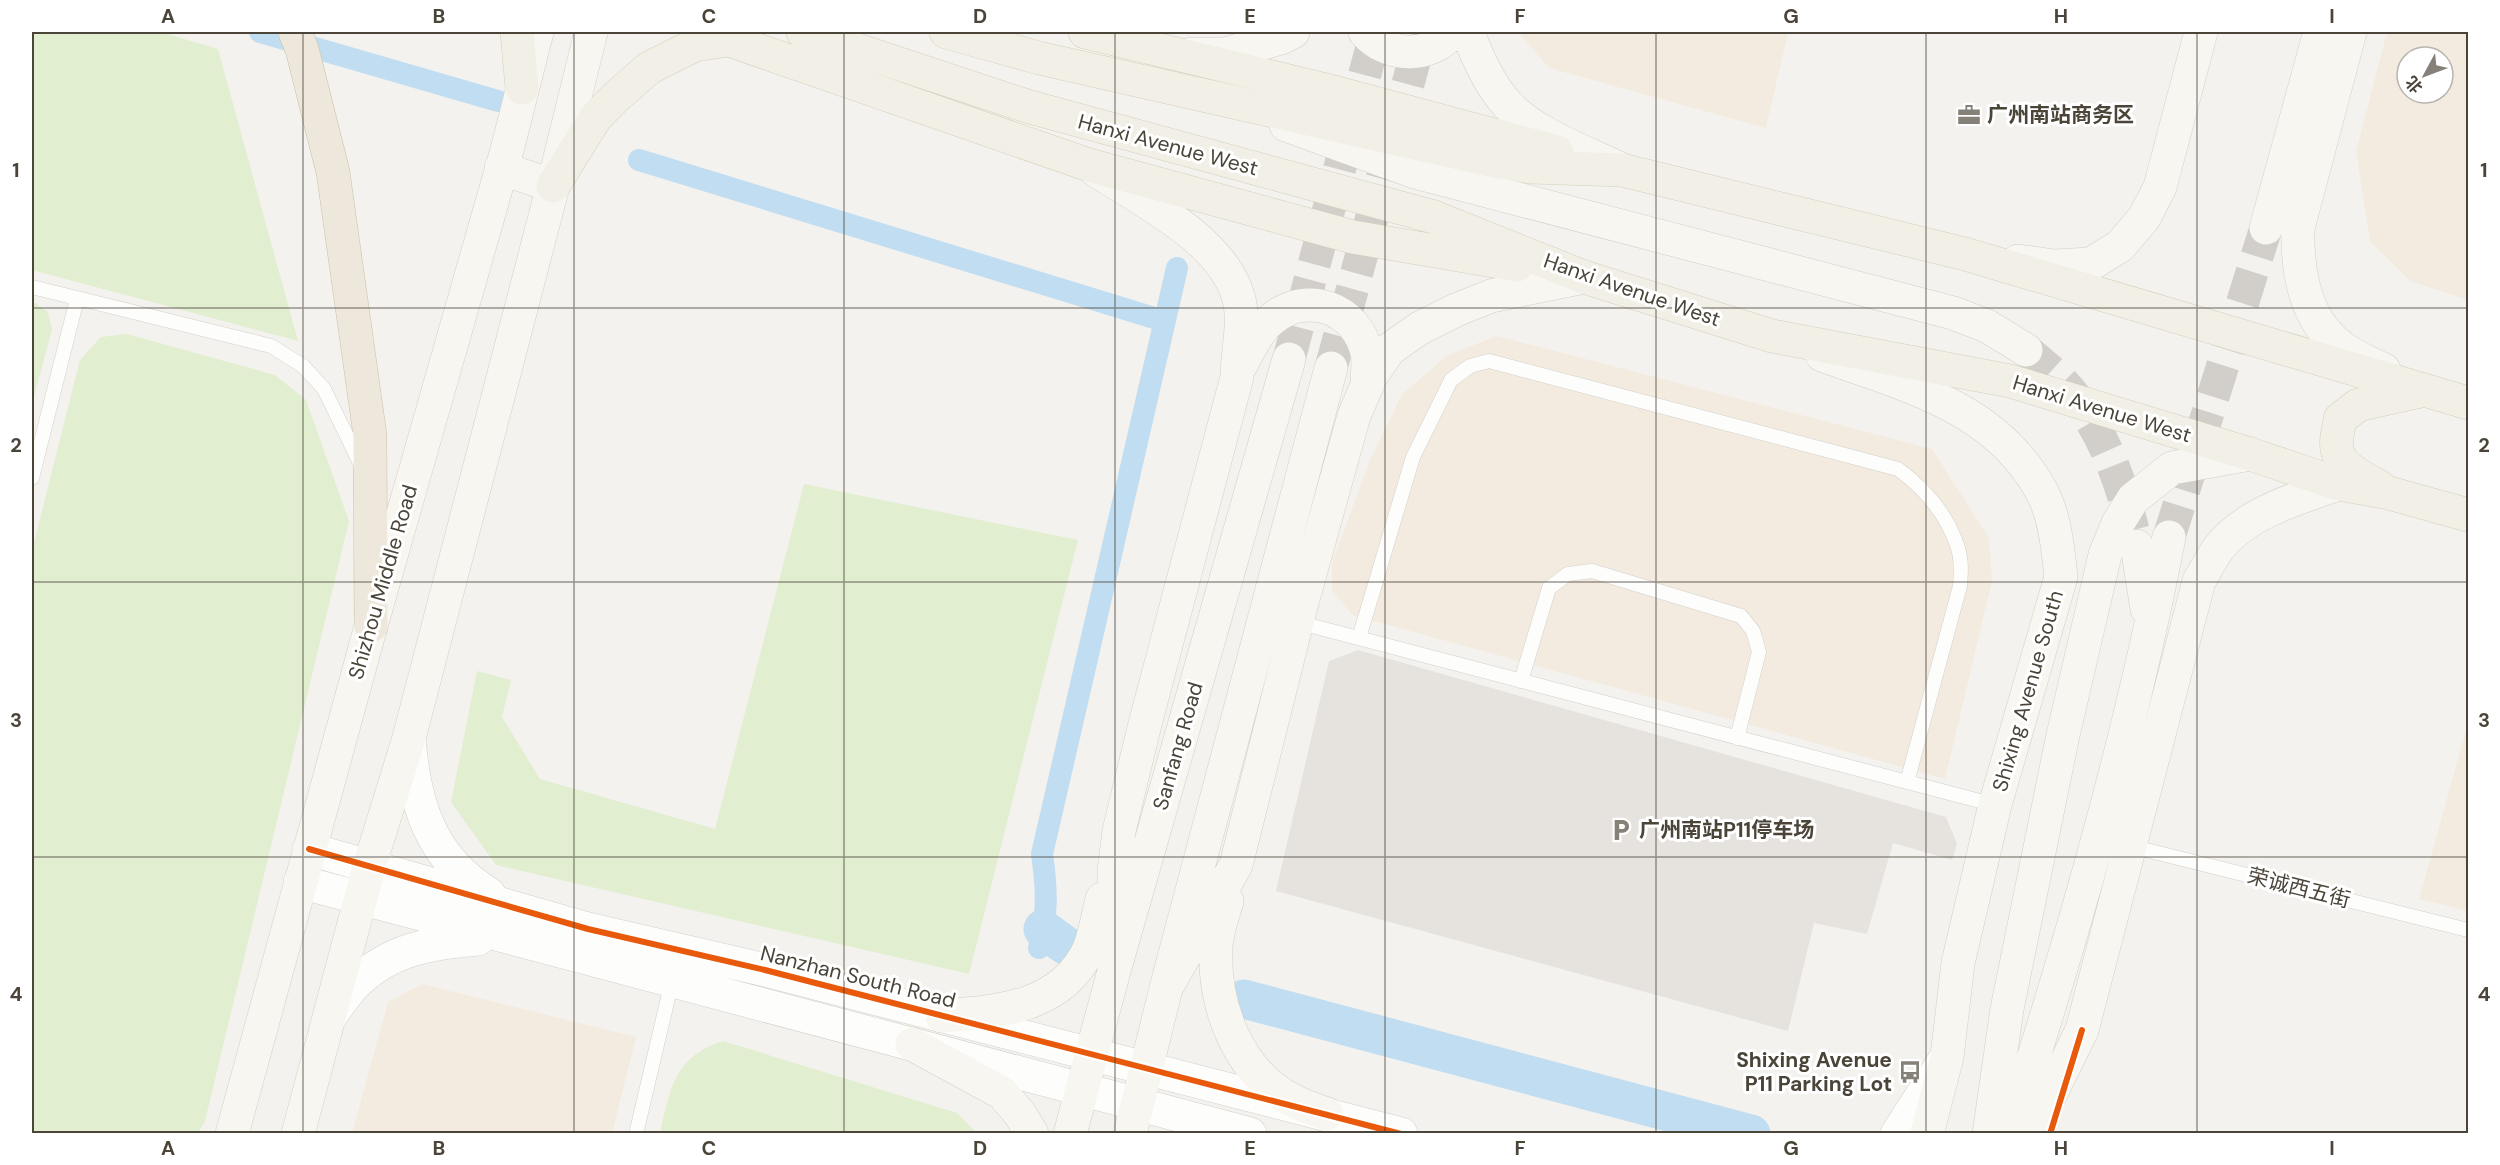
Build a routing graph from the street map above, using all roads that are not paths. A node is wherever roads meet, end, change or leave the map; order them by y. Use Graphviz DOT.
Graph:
graph roads {
  1 [pos="295,32"];
  2 [pos="517,32"];
  3 [pos="537,32"];
  4 [pos="591,32"];
  5 [pos="803,32"];
  6 [pos="946,32"];
  7 [pos="1085,32"];
  8 [pos="1293,32"];
  9 [pos="1365,32"];
  10 [pos="1452,32"];
  11 [pos="1468,32"];
  12 [pos="2201,32"];
  13 [pos="2320,32"];
  14 [pos="2350,32"];
  15 [pos="711,34"];
  16 [pos="1173,53"];
  17 [pos="522,88"];
  18 [pos="1213,99"];
  19 [pos="1089,165"];
  20 [pos="501,168"];
  21 [pos="1622,170"];
  22 [pos="554,186"];
  23 [pos="2266,228"];
  24 [pos="1965,254"];
  25 [pos="1584,277"];
  26 [pos="32,287"];
  27 [pos="77,299"];
  28 [pos="1772,336"];
  29 [pos="2026,350"];
  30 [pos="1289,359"];
  31 [pos="1331,368"];
  32 [pos="1237,371"];
  33 [pos="1367,385"];
  34 [pos="2422,391"];
  35 [pos="2469,403"];
  36 [pos="35,449"];
  37 [pos="2250,454"];
  38 [pos="32,478"];
  39 [pos="370,484"];
  40 [pos="2339,484"];
  41 [pos="2389,493"];
  42 [pos="2469,515"];
  43 [pos="2169,537"];
  44 [pos="2137,546"];
  45 [pos="2105,555"];
  46 [pos="2061,577"];
  47 [pos="1297,622"];
  48 [pos="371,626"];
  49 [pos="2150,632"];
  50 [pos="1359,638"];
  51 [pos="1521,681"];
  52 [pos="409,738"];
  53 [pos="1737,738"];
  54 [pos="1907,782"];
  55 [pos="1995,805"];
  56 [pos="1119,831"];
  57 [pos="2129,846"];
  58 [pos="309,849"];
  59 [pos="1236,866"];
  60 [pos="369,867"];
  61 [pos="300,882"];
  62 [pos="361,899"];
  63 [pos="507,922"];
  64 [pos="2469,930"];
  65 [pos="1114,971"];
  66 [pos="672,981"];
  67 [pos="1166,988"];
  68 [pos="942,1016"];
  69 [pos="329,1018"];
  70 [pos="2082,1030"];
  71 [pos="912,1044"];
  72 [pos="1091,1054"];
  73 [pos="1947,1057"];
  74 [pos="1146,1068"];
  75 [pos="1081,1089"];
  76 [pos="2021,1096"];
  77 [pos="1326,1114"];
  78 [pos="1134,1119"];
  79 [pos="232,1134"];
  80 [pos="298,1134"];
  81 [pos="636,1134"];
  82 [pos="1032,1134"];
  83 [pos="1070,1134"];
  84 [pos="1250,1134"];
  85 [pos="1401,1134"];
  86 [pos="1897,1134"];
  87 [pos="1927,1134"];
  88 [pos="1989,1134"];
  89 [pos="2009,1134"];
  90 [pos="2016,1134"];
  91 [pos="2031,1134"];
  92 [pos="2050,1134"];
  1 -- 39 [label="highway"];
  2 -- 17 [label="main road"];
  3 -- 17 [label="main road, Shizhou Middle Road"];
  4 -- 22 [label="main road"];
  5 -- 25 [label="main road, Hanxi Avenue West"];
  6 -- 18 [label="main road"];
  7 -- 16 [label="main road"];
  8 -- 16 [label="main road"];
  9 -- 10 [label="main road"];
  11 -- 21 [label="main road"];
  12 -- 24 [label="main road"];
  13 -- 23 [label="main road"];
  14 -- 34 [label="main road"];
  15 -- 19 [label="main road"];
  15 -- 22 [label="main road"];
  16 -- 21 [label="main road"];
  17 -- 20 [label="main road, Shizhou Middle Road"];
  18 -- 21 [label="main road"];
  18 -- 29 [label="main road"];
  19 -- 25 [label="main road"];
  19 -- 32 [label="main road"];
  20 -- 22 [label="main road"];
  20 -- 48 [label="main road, Shizhou Middle Road"];
  21 -- 24 [label="main road"];
  22 -- 52 [label="main road"];
  24 -- 34 [label="main road"];
  25 -- 28 [label="main road, Hanxi Avenue West"];
  25 -- 33 [label="main road"];
  26 -- 27 [label="lane"];
  27 -- 36 [label="lane"];
  27 -- 39 [label="lane"];
  28 -- 37 [label="main road, Hanxi Avenue West"];
  28 -- 46 [label="main road, Shixing Avenue South"];
  30 -- 65 [label="main road, Sanfang Road"];
  31 -- 67 [label="main road"];
  32 -- 33 [label="main road"];
  32 -- 56 [label="main road"];
  33 -- 47 [label="main road"];
  34 -- 35 [label="main road"];
  34 -- 41 [label="main road"];
  36 -- 38 [label="lane"];
  37 -- 40 [label="main road, Hanxi Avenue West"];
  37 -- 45 [label="main road"];
  39 -- 48 [label="highway"];
  40 -- 41 [label="main road, Hanxi Avenue West"];
  40 -- 57 [label="main road"];
  41 -- 42 [label="main road, Hanxi Avenue West"];
  43 -- 49 [label="main road"];
  44 -- 49 [label="main road"];
  45 -- 46 [label="main road"];
  45 -- 88 [label="main road"];
  46 -- 55 [label="main road, Shixing Avenue South"];
  47 -- 50 [label="lane"];
  47 -- 59 [label="main road"];
  48 -- 58 [label="main road, Shizhou Middle Road"];
  49 -- 76 [label="main road"];
  50 -- 51 [label="lane"];
  50 -- 54 [label="lane"];
  51 -- 53 [label="lane"];
  51 -- 53 [label="lane"];
  52 -- 60 [label="main road"];
  52 -- 63 [label="street"];
  53 -- 54 [label="lane"];
  54 -- 55 [label="lane"];
  55 -- 73 [label="main road, Shixing Avenue South"];
  56 -- 65 [label="main road"];
  56 -- 68 [label="main road"];
  57 -- 64 [label="lane, 荣诚西五街"];
  57 -- 70 [label="main road"];
  58 -- 60 [label="street, Nanzhan South Road"];
  58 -- 61 [label="main road, Shizhou Middle Road"];
  59 -- 67 [label="main road"];
  59 -- 77 [label="main road"];
  60 -- 62 [label="main road"];
  60 -- 63 [label="street, Nanzhan South Road"];
  61 -- 62 [label="street, Nanzhan South Road"];
  61 -- 79 [label="main road, Shizhou Middle Road"];
  62 -- 63 [label="street, Nanzhan South Road"];
  62 -- 69 [label="main road"];
  63 -- 66 [label="street, Nanzhan South Road"];
  63 -- 68 [label="street, Nanzhan South Road"];
  63 -- 69 [label="street"];
  65 -- 72 [label="main road, Sanfang Road"];
  66 -- 71 [label="street, Nanzhan South Road"];
  66 -- 81 [label="lane"];
  67 -- 74 [label="main road"];
  68 -- 72 [label="street, Nanzhan South Road"];
  69 -- 80 [label="main road"];
  70 -- 91 [label="main road"];
  70 -- 92 [label="street"];
  71 -- 75 [label="street, Nanzhan South Road"];
  71 -- 82 [label="main road"];
  72 -- 74 [label="street, Nanzhan South Road"];
  72 -- 75 [label="main road, Sanfang Road"];
  73 -- 86 [label="street"];
  73 -- 87 [label="main road, Shixing Avenue South"];
  74 -- 77 [label="street, Nanzhan South Road"];
  74 -- 78 [label="main road"];
  75 -- 78 [label="street, Nanzhan South Road"];
  75 -- 83 [label="main road, Sanfang Road"];
  76 -- 89 [label="main road"];
  76 -- 90 [label="street"];
  77 -- 85 [label="street, Nanzhan South Road"];
  78 -- 84 [label="street, Nanzhan South Road"];
}
